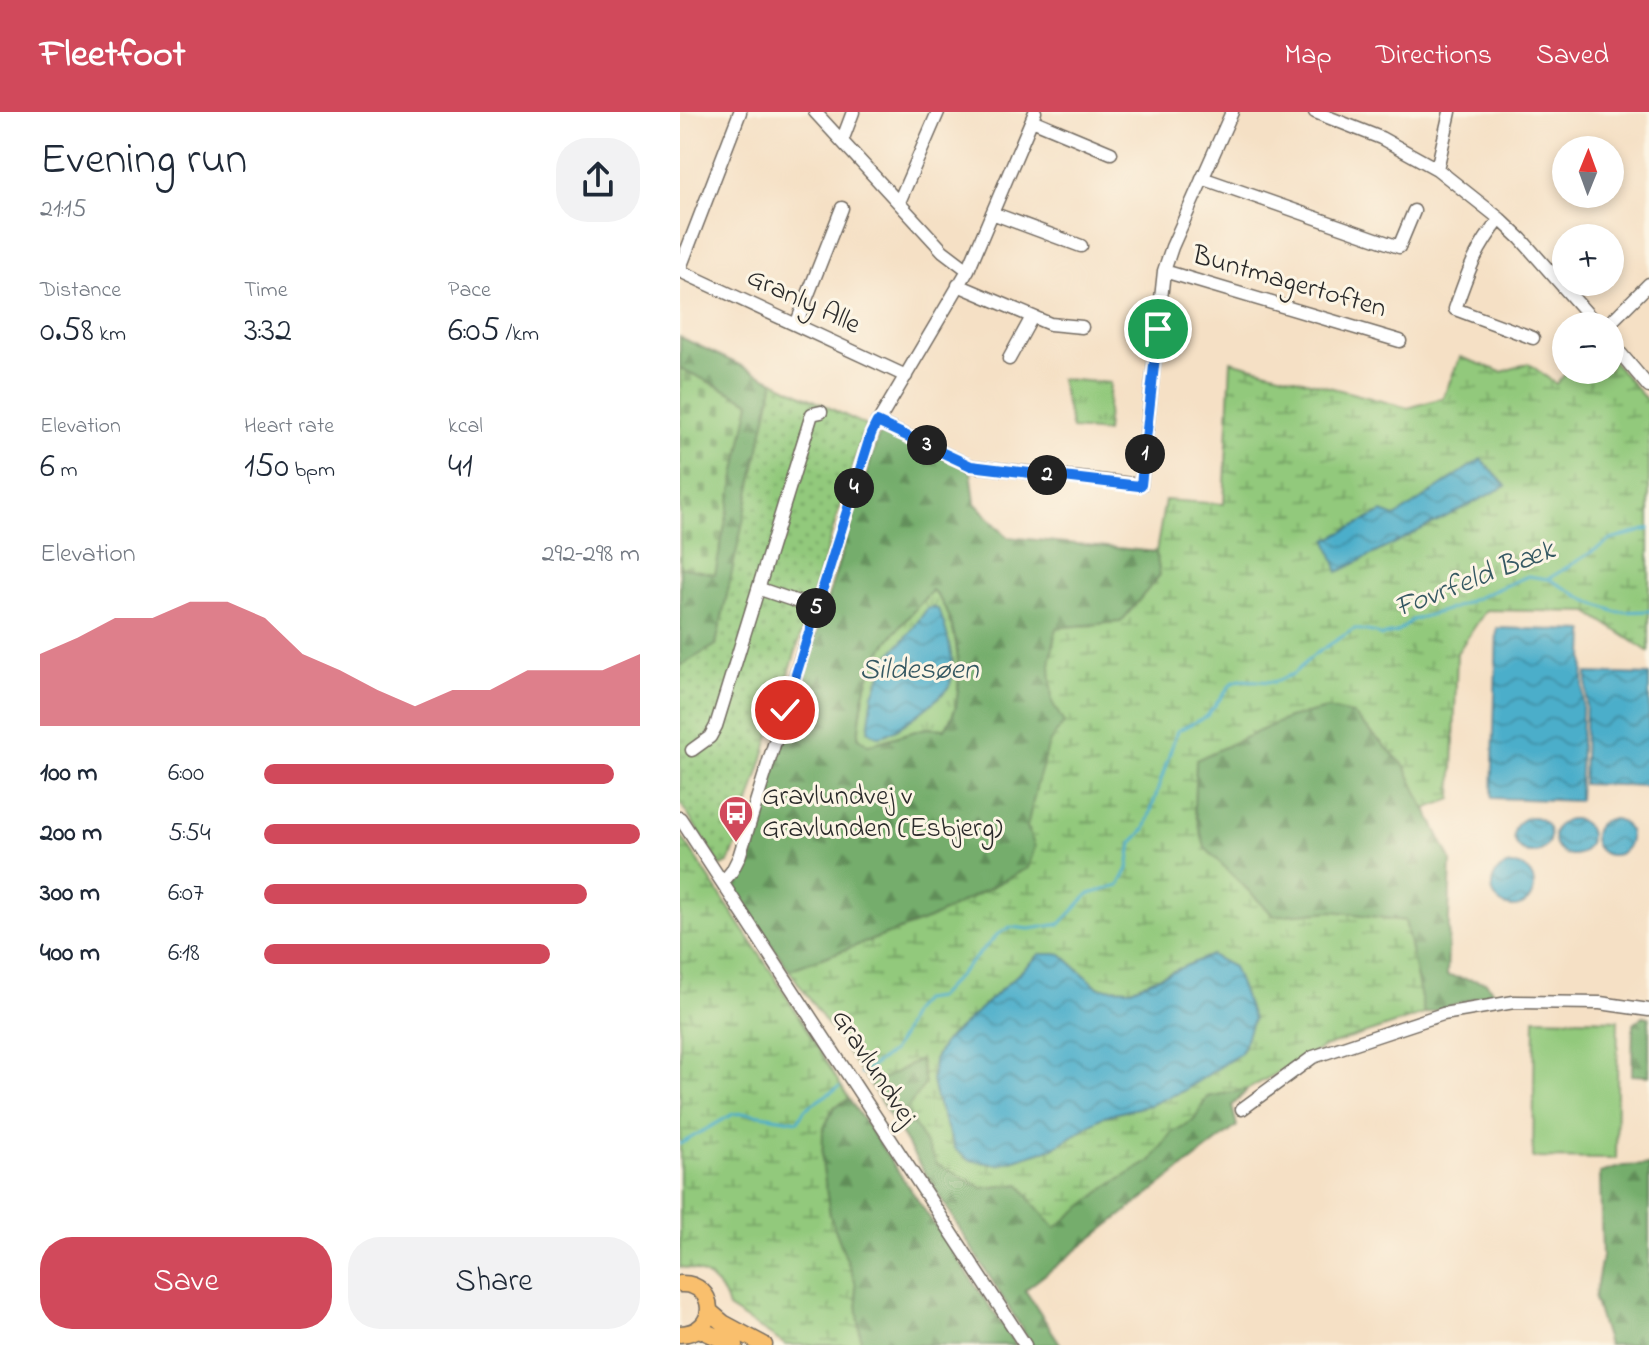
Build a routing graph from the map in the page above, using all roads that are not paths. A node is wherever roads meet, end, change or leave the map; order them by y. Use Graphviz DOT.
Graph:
graph roads {
  1 [pos="740,112"];
  2 [pos="815,112"];
  3 [pos="853,112"];
  4 [pos="938,112"];
  5 [pos="1232,112"];
  6 [pos="1315,112"];
  7 [pos="1450,112"];
  8 [pos="1034,116"];
  9 [pos="1335,116"];
  10 [pos="842,141"];
  11 [pos="1111,153"];
  12 [pos="1437,169"];
  13 [pos="1202,178"];
  14 [pos="899,202"];
  15 [pos="842,208"];
  16 [pos="1414,211"];
  17 [pos="992,213"];
  18 [pos="1500,219"];
  19 [pos="1081,246"];
  20 [pos="680,269"];
  21 [pos="968,270"];
  22 [pos="1164,271"];
  23 [pos="1649,284"];
  24 [pos="958,285"];
  25 [pos="1586,312"];
  26 [pos="1621,312"];
  27 [pos="1032,317"];
  28 [pos="796,325"];
  29 [pos="1082,327"];
  30 [pos="1533,338"];
  31 [pos="1400,341"];
  32 [pos="1624,358"];
  33 [pos="1009,359"];
  34 [pos="906,376"];
  35 [pos="1649,387"];
  36 [pos="821,412"];
  37 [pos="874,428"];
  38 [pos="760,589"];
  39 [pos="816,608"];
  40 [pos="692,750"];
  41 [pos="680,818"];
  42 [pos="723,882"];
  43 [pos="1649,1010"];
  44 [pos="1242,1109"];
  45 [pos="680,1284"];
  46 [pos="709,1311"];
  47 [pos="699,1329"];
  48 [pos="681,1334"];
  49 [pos="735,1345"];
  50 [pos="764,1345"];
  51 [pos="1025,1345"];
  1 -- 20 [label="street"];
  2 -- 10 [label="street"];
  3 -- 10 [label="street"];
  4 -- 14 [label="street"];
  5 -- 13 [label="street"];
  6 -- 9 [label="street"];
  7 -- 12 [label="street"];
  8 -- 11 [label="street"];
  8 -- 17 [label="street"];
  9 -- 12 [label="street"];
  10 -- 14 [label="street"];
  12 -- 18 [label="street"];
  13 -- 16 [label="street"];
  13 -- 22 [label="street"];
  14 -- 21 [label="street"];
  15 -- 28 [label="street"];
  17 -- 19 [label="street"];
  17 -- 21 [label="street"];
  18 -- 25 [label="street"];
  18 -- 30 [label="street"];
  20 -- 28 [label="street, Granly Alle"];
  21 -- 24 [label="street"];
  22 -- 31 [label="street, Buntmagertoften"];
  22 -- 37 [label="street"];
  23 -- 26 [label="street"];
  24 -- 27 [label="street"];
  24 -- 34 [label="street"];
  27 -- 29 [label="street"];
  27 -- 33 [label="street"];
  28 -- 34 [label="street, Granly Alle"];
  32 -- 35 [label="street"];
  34 -- 37 [label="street"];
  36 -- 38 [label="street"];
  37 -- 39 [label="street"];
  38 -- 39 [label="street"];
  38 -- 40 [label="street"];
  39 -- 42 [label="street"];
  41 -- 42 [label="street, Gravlundvej"];
  42 -- 51 [label="street, Gravlundvej"];
  43 -- 44 [label="street"];
  45 -- 46 [label="main road"];
  46 -- 47 [label="main road"];
  46 -- 50 [label="main road"];
  47 -- 48 [label="main road"];
  47 -- 49 [label="main road"];
}
